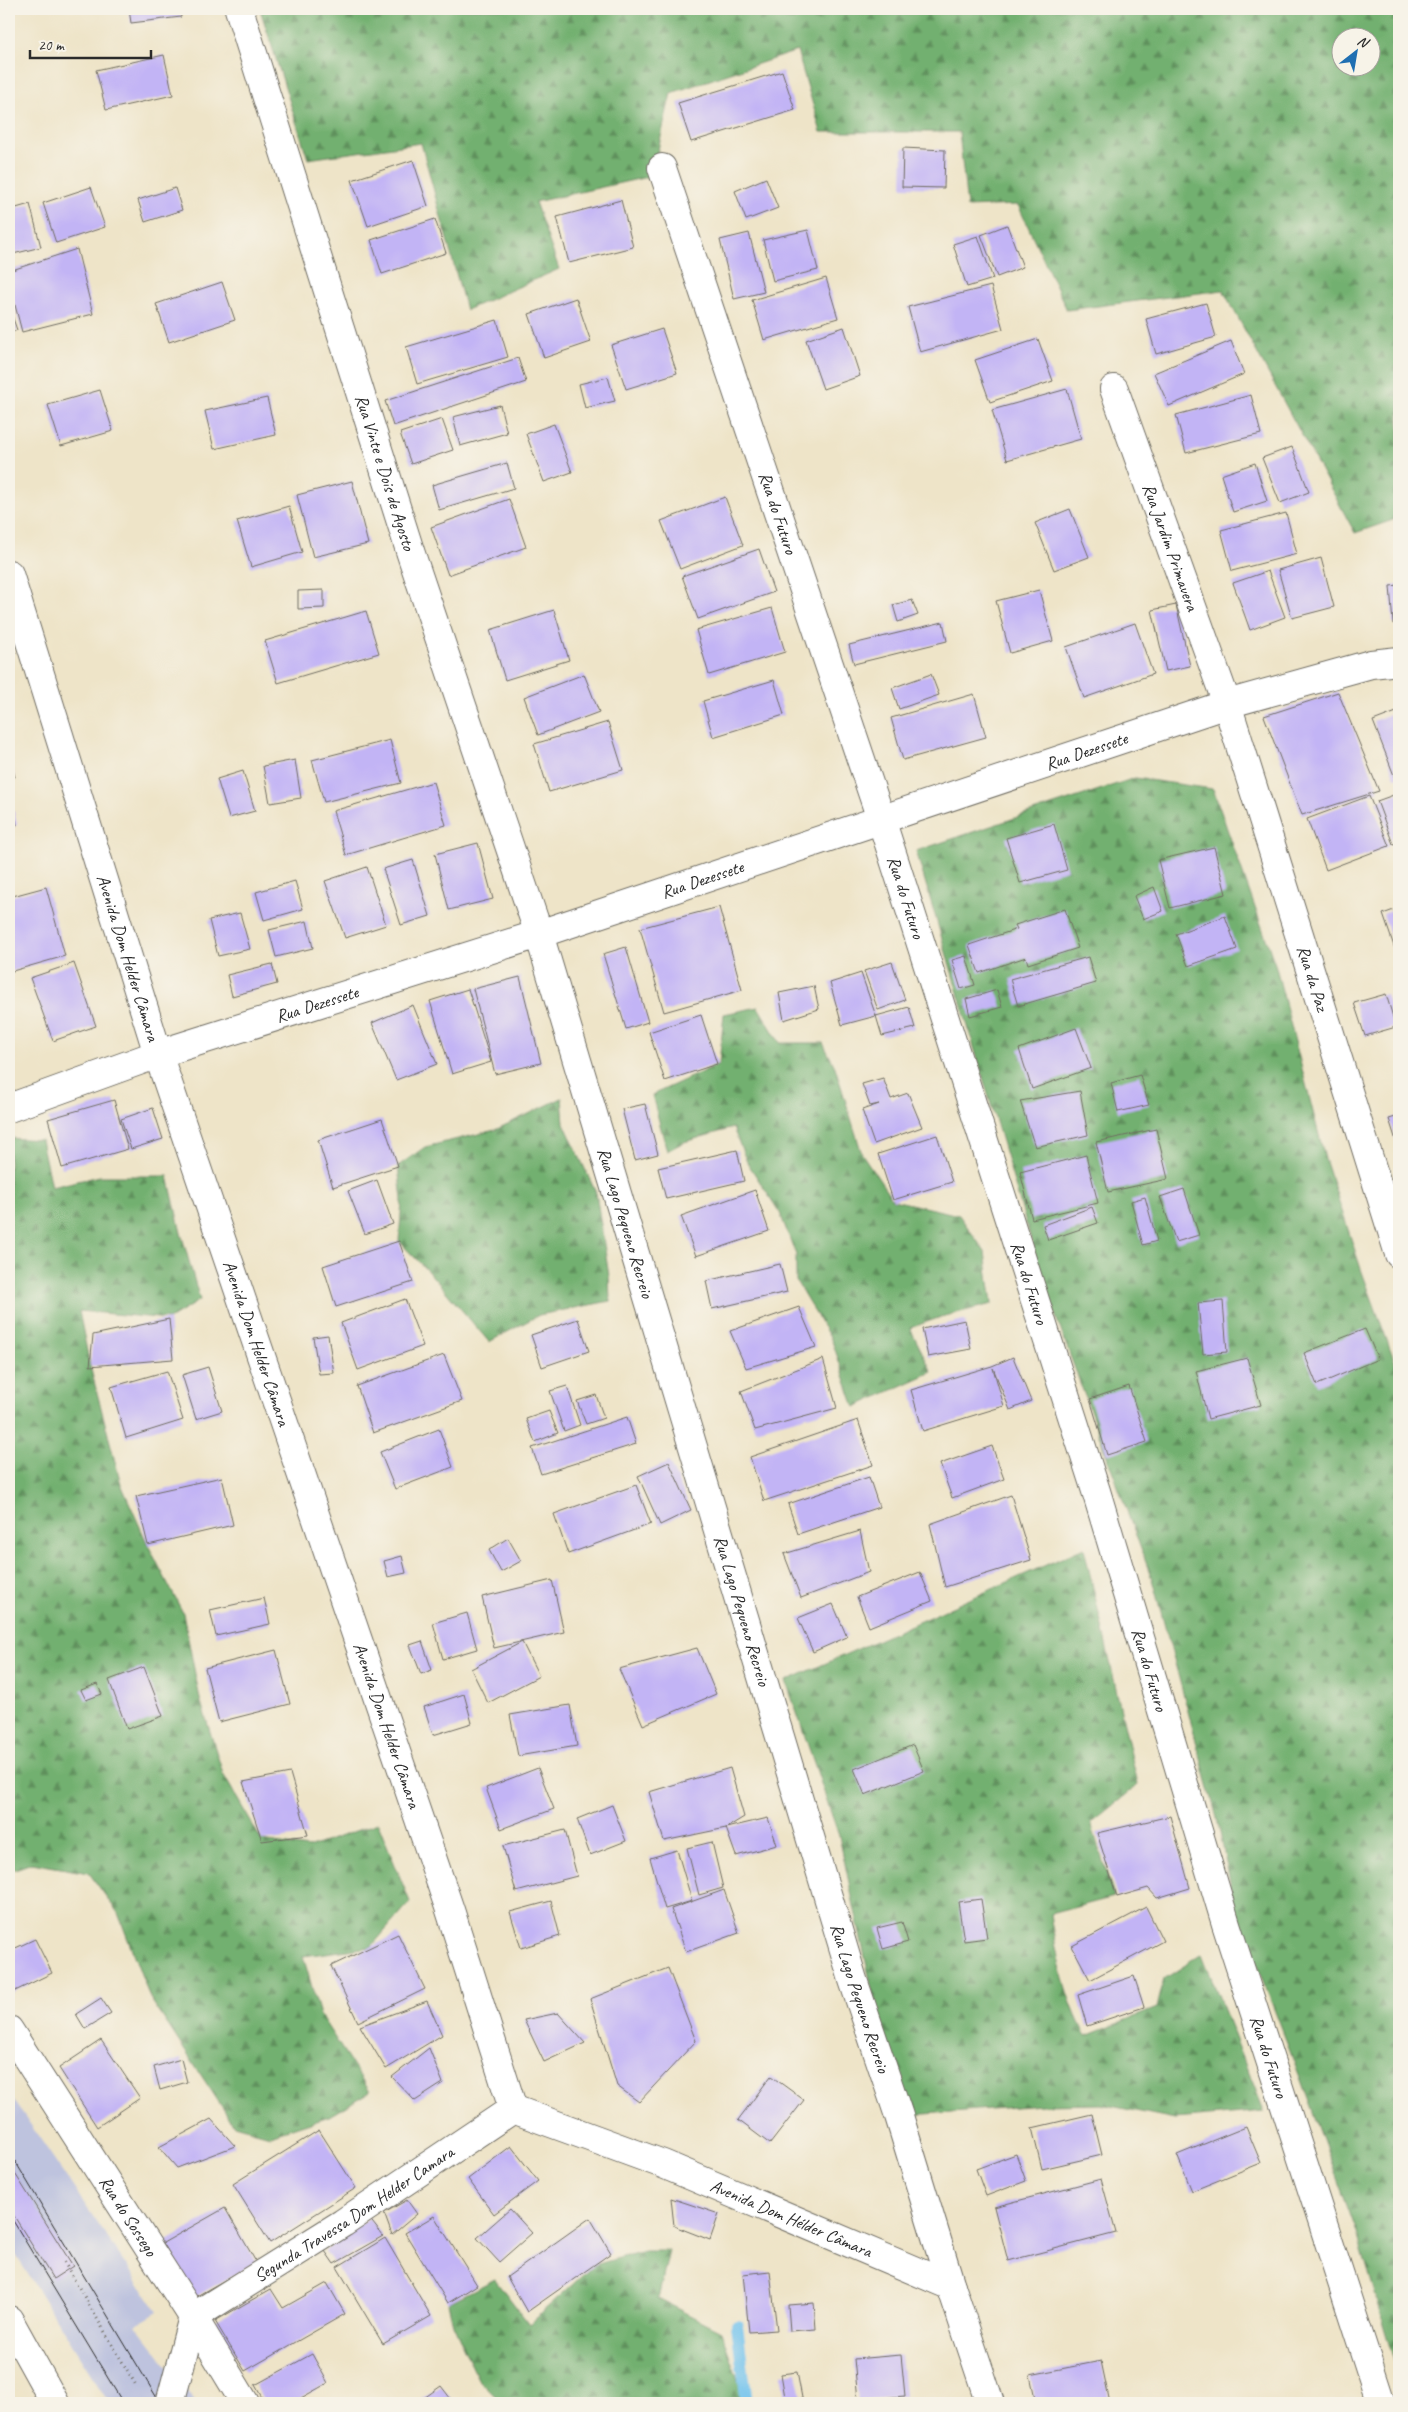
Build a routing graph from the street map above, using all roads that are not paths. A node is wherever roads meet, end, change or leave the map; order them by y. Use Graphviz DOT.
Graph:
graph roads {
  1 [pos="239,9"];
  2 [pos="662,168"];
  3 [pos="1114,389"];
  4 [pos="9,574"];
  5 [pos="1399,661"];
  6 [pos="1227,704"];
  7 [pos="882,819"];
  8 [pos="539,934"];
  9 [pos="158,1054"];
  10 [pos="9,1108"];
  11 [pos="1399,1254"];
  12 [pos="9,2030"];
  13 [pos="514,2109"];
  14 [pos="951,2286"];
  15 [pos="193,2317"];
  16 [pos="9,2320"];
  17 [pos="55,2403"];
  18 [pos="170,2403"];
  19 [pos="245,2403"];
  20 [pos="990,2403"];
  21 [pos="1381,2403"];
  1 -- 8 [label="street, Rua Vinte e Dois de Agosto"];
  2 -- 7 [label="street, Rua do Futuro"];
  3 -- 6 [label="street, Rua Jardim Primavera"];
  4 -- 9 [label="street, Avenida Dom Helder Câmara"];
  5 -- 6 [label="street, Rua Dezessete"];
  6 -- 7 [label="street, Rua Dezessete"];
  6 -- 11 [label="street, Rua da Paz"];
  7 -- 8 [label="street, Rua Dezessete"];
  7 -- 21 [label="street, Rua do Futuro"];
  8 -- 9 [label="street, Rua Dezessete"];
  8 -- 14 [label="street, Rua Lago Pequeno Recreio"];
  9 -- 10 [label="street, Rua Dezessete"];
  9 -- 13 [label="street, Avenida Dom Helder Câmara"];
  12 -- 15 [label="street, Rua do Sossego"];
  13 -- 14 [label="street, Avenida Dom Hélder Câmara"];
  13 -- 15 [label="street, Segunda Travessa Dom Helder Camara"];
  14 -- 20 [label="street"];
  15 -- 18 [label="street"];
  15 -- 19 [label="street, Rua do Sossego"];
  16 -- 17 [label="street"];
}
